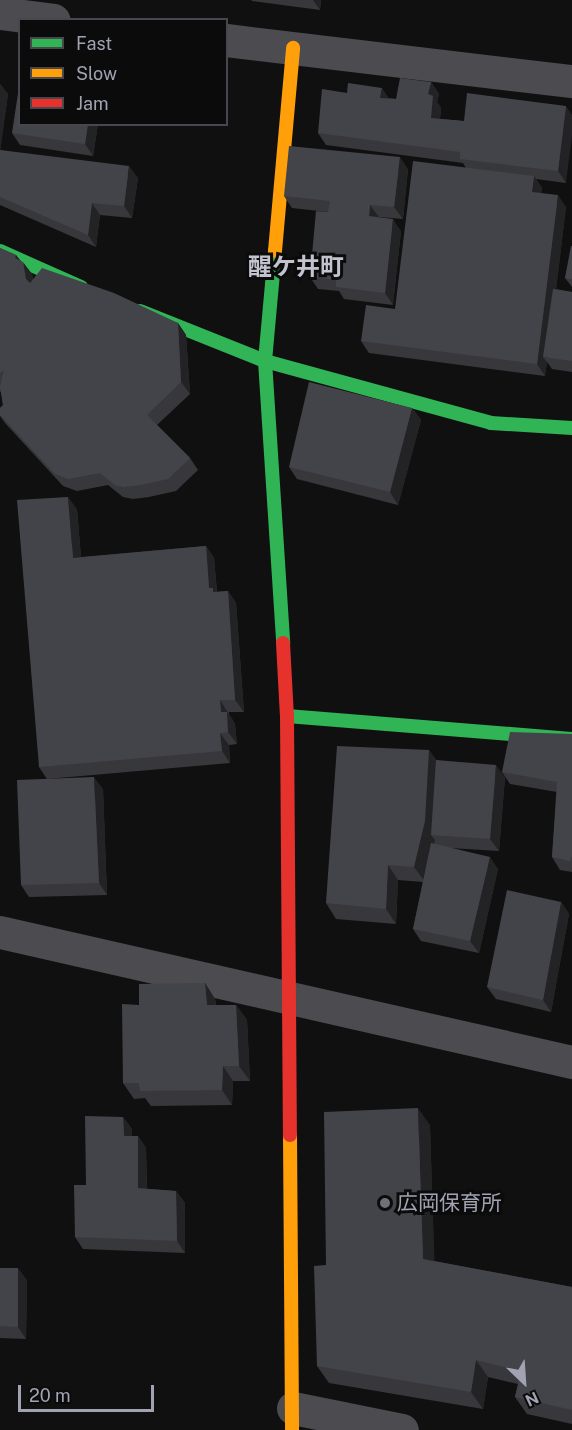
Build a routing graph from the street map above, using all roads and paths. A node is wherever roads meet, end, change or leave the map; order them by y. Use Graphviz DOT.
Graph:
graph roads {
  1 [pos="0,13"];
  2 [pos="39,18"];
  3 [pos="228,40"];
  4 [pos="293,48"];
  5 [pos="572,81"];
  6 [pos="0,251"];
  7 [pos="94,292"];
  8 [pos="126,305"];
  9 [pos="265,361"];
  10 [pos="572,428"];
  11 [pos="287,716"];
  12 [pos="572,739"];
  13 [pos="0,932"];
  14 [pos="289,998"];
  15 [pos="572,1062"];
  16 [pos="292,1419"];
  17 [pos="402,1430"];
  1 -- 2 [label="street"];
  3 -- 4 [label="street"];
  4 -- 5 [label="street"];
  4 -- 9 [label="street"];
  6 -- 7 [label="street"];
  8 -- 9 [label="street"];
  9 -- 10 [label="street"];
  9 -- 11 [label="street"];
  11 -- 12 [label="street"];
  11 -- 14 [label="street"];
  13 -- 14 [label="street"];
  14 -- 15 [label="street"];
  14 -- 16 [label="street"];
  16 -- 17 [label="street"];
}
